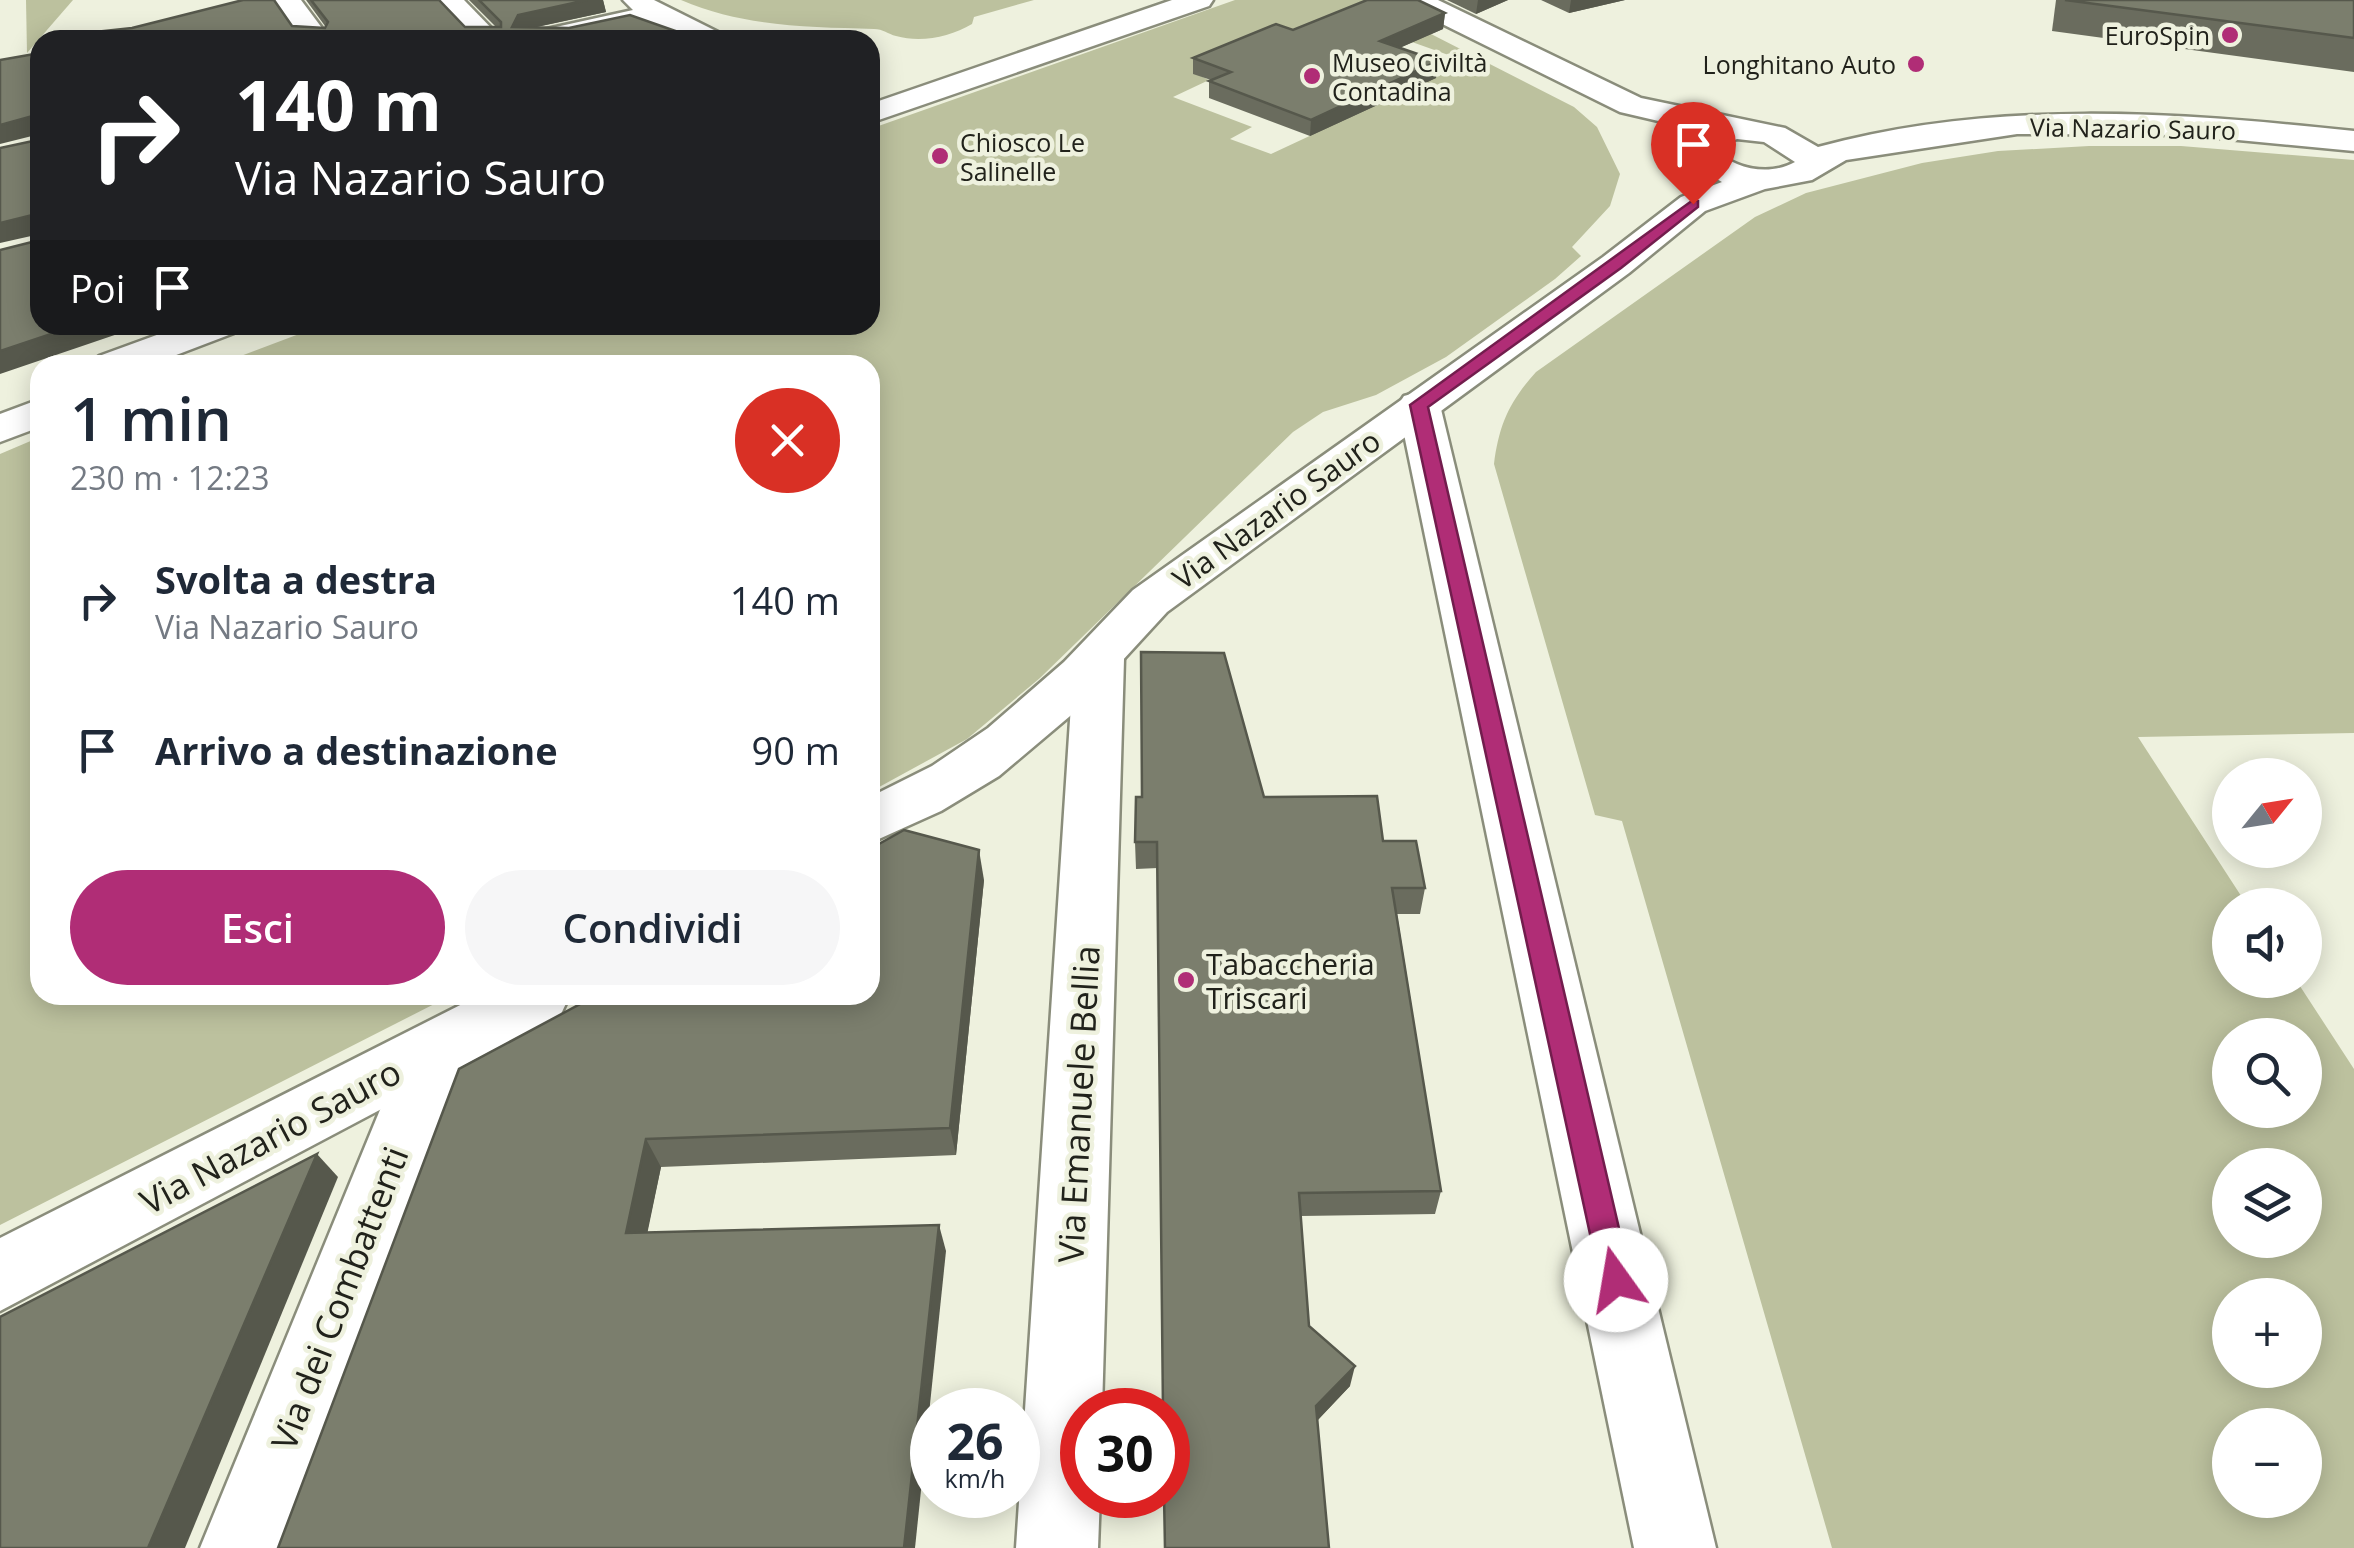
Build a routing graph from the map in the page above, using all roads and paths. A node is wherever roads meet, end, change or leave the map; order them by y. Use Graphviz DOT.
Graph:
graph roads {
  1 [pos="286,0"];
  2 [pos="448,0"];
  3 [pos="1161,0"];
  4 [pos="1198,0"];
  5 [pos="1416,0"];
  6 [pos="646,7"];
  7 [pos="309,30"];
  8 [pos="479,30"];
  9 [pos="568,30"];
  10 [pos="692,30"];
  11 [pos="1631,105"];
  12 [pos="880,107"];
  13 [pos="880,107"];
  14 [pos="1760,133"];
  15 [pos="1913,137"];
  16 [pos="2354,141"];
  17 [pos="1811,160"];
  18 [pos="1699,169"];
  19 [pos="193,335"];
  20 [pos="237,335"];
  21 [pos="140,355"];
  22 [pos="184,355"];
  23 [pos="30,396"];
  24 [pos="1419,405"];
  25 [pos="0,407"];
  26 [pos="30,416"];
  27 [pos="0,429"];
  28 [pos="1099,659"];
  29 [pos="880,817"];
  30 [pos="520,1005"];
  31 [pos="436,1048"];
  32 [pos="0,1276"];
  33 [pos="241,1548"];
  34 [pos="1057,1548"];
  35 [pos="1675,1548"];
  1 -- 7 [label="street"];
  2 -- 8 [label="street"];
  3 -- 12 [label="street"];
  4 -- 13 [label="street"];
  5 -- 11 [label="street"];
  6 -- 9 [label="street"];
  6 -- 10 [label="street"];
  11 -- 14 [label="street"];
  11 -- 18 [label="street"];
  14 -- 15 [label="street"];
  14 -- 17 [label="street"];
  14 -- 18 [label="street"];
  15 -- 16 [label="street, Via Nazario Sauro"];
  15 -- 17 [label="street"];
  17 -- 18 [label="street"];
  18 -- 24 [label="street, Via Nazario Sauro"];
  19 -- 21 [label="street"];
  20 -- 22 [label="street"];
  23 -- 25 [label="street"];
  24 -- 28 [label="street, Via Nazario Sauro"];
  24 -- 35 [label="street"];
  26 -- 27 [label="street"];
  28 -- 29 [label="street, Via Nazario Sauro"];
  28 -- 34 [label="street, Via Emanuele Bellia"];
  30 -- 31 [label="street, Via Nazario Sauro"];
  31 -- 32 [label="street, Via Nazario Sauro"];
  31 -- 33 [label="street, Via dei Combattenti"];
}
